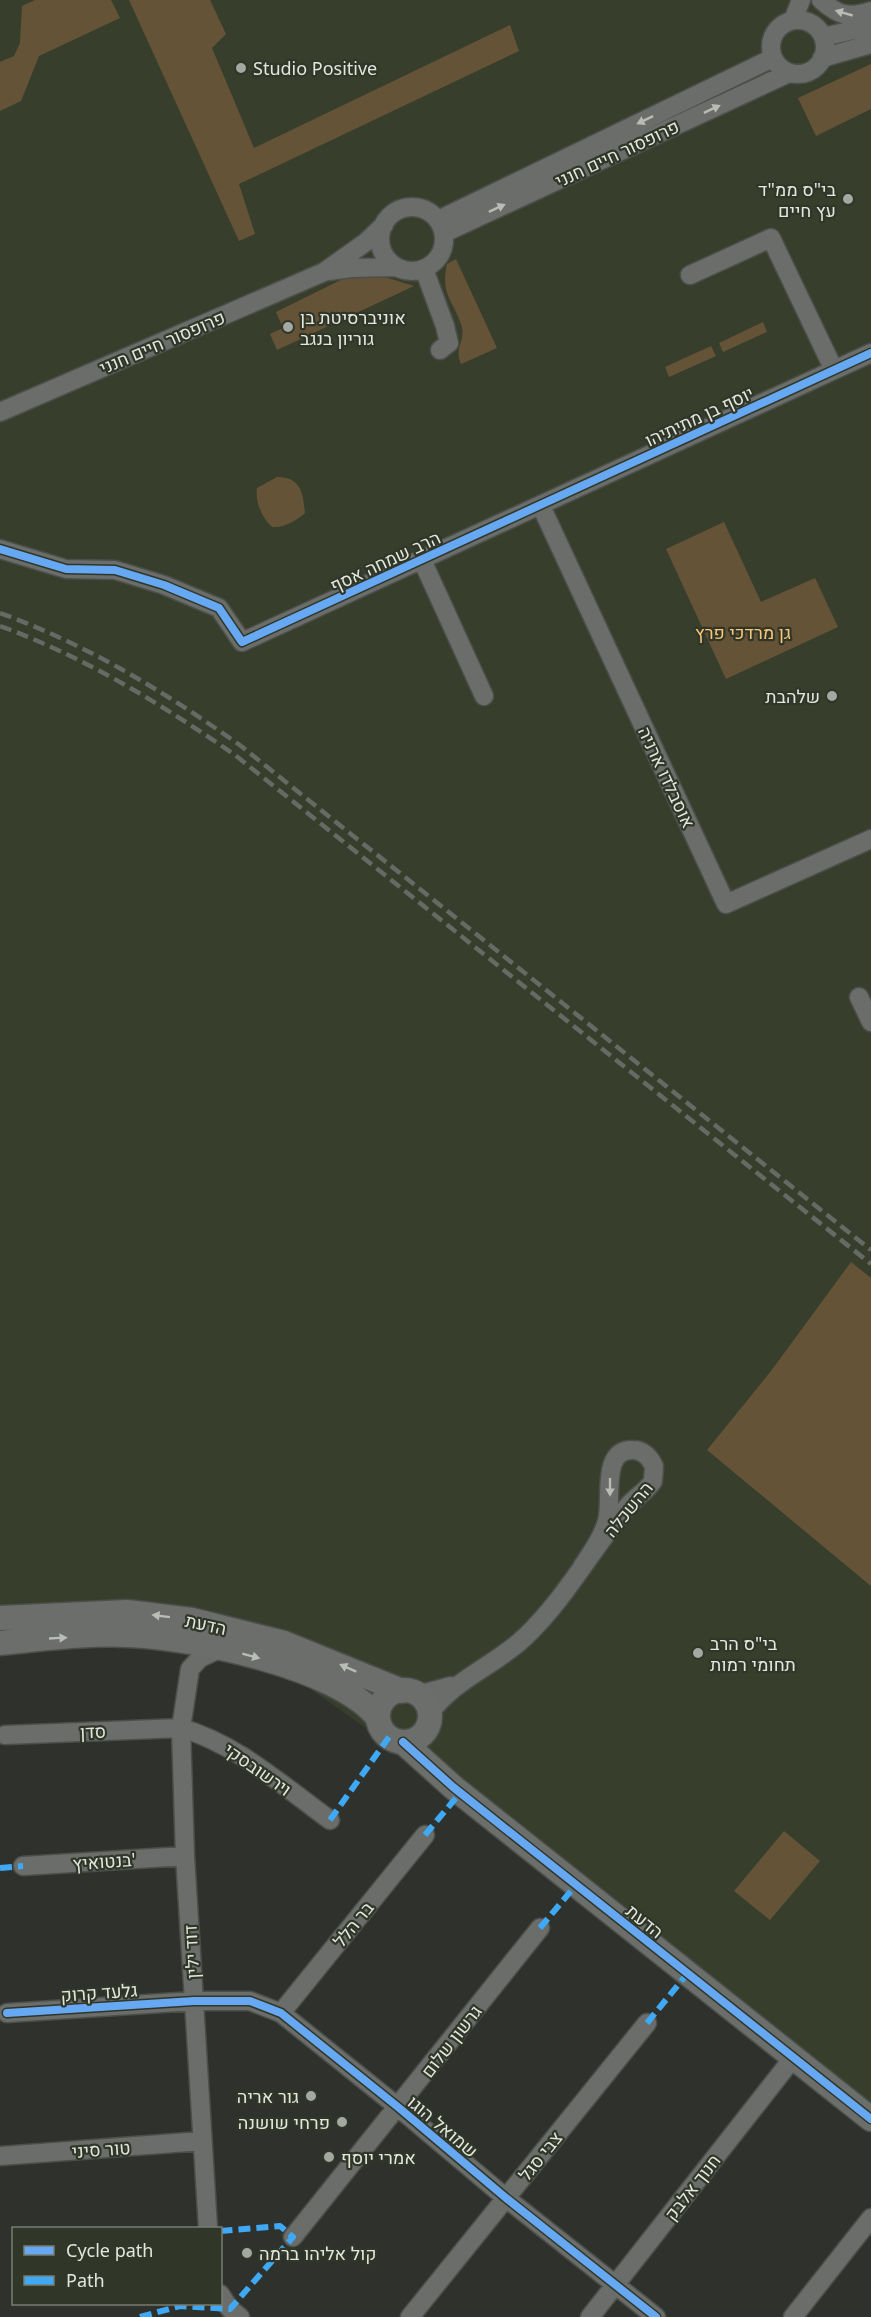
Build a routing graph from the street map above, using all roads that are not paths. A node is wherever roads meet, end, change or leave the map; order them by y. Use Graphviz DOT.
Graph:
graph roads {
  1 [pos="801,0"];
  2 [pos="821,0"];
  3 [pos="871,11"];
  4 [pos="793,20"];
  5 [pos="871,26"];
  6 [pos="823,37"];
  7 [pos="871,44"];
  8 [pos="773,58"];
  9 [pos="822,58"];
  10 [pos="789,73"];
  11 [pos="384,225"];
  12 [pos="441,226"];
  13 [pos="397,267"];
  14 [pos="424,269"];
  15 [pos="324,272"];
  16 [pos="690,275"];
  17 [pos="440,350"];
  18 [pos="871,353"];
  19 [pos="834,370"];
  20 [pos="0,412"];
  21 [pos="541,506"];
  22 [pos="0,549"];
  23 [pos="422,560"];
  24 [pos="484,696"];
  25 [pos="871,839"];
  26 [pos="859,996"];
  27 [pos="871,1022"];
  28 [pos="582,1567"];
  29 [pos="0,1618"];
  30 [pos="166,1639"];
  31 [pos="0,1642"];
  32 [pos="221,1648"];
  33 [pos="188,1676"];
  34 [pos="419,1706"];
  35 [pos="378,1718"];
  36 [pos="181,1728"];
  37 [pos="5,1735"];
  38 [pos="403,1742"];
  39 [pos="453,1787"];
  40 [pos="330,1820"];
  41 [pos="425,1835"];
  42 [pos="185,1856"];
  43 [pos="24,1866"];
  44 [pos="540,1928"];
  45 [pos="194,2001"];
  46 [pos="7,2013"];
  47 [pos="281,2013"];
  48 [pos="647,2023"];
  49 [pos="793,2058"];
  50 [pos="398,2107"];
  51 [pos="871,2119"];
  52 [pos="202,2141"];
  53 [pos="0,2156"];
  54 [pos="506,2198"];
  55 [pos="871,2218"];
  56 [pos="208,2227"];
  57 [pos="293,2237"];
  58 [pos="615,2285"];
  59 [pos="410,2317"];
  60 [pos="590,2317"];
  61 [pos="656,2317"];
  62 [pos="793,2317"];
  1 -- 4 [label="street"];
  3 -- 2 [label="street, one-way"];
  4 -- 6 [label="street"];
  4 -- 8 [label="street"];
  5 -- 6 [label="street"];
  6 -- 9 [label="street"];
  7 -- 9 [label="street"];
  8 -- 10 [label="street"];
  8 -- 12 [label="street, פרופסור חיים חנני, one-way"];
  9 -- 10 [label="street"];
  12 -- 10 [label="street, פרופסור חיים חנני, one-way"];
  11 -- 12 [label="street"];
  11 -- 13 [label="street"];
  11 -- 15 [label="street, פרופסור חיים חנני"];
  12 -- 14 [label="street"];
  13 -- 14 [label="street"];
  13 -- 15 [label="street, פרופסור חיים חנני"];
  14 -- 17 [label="street"];
  15 -- 20 [label="street, פרופסור חיים חנני"];
  16 -- 19 [label="street"];
  18 -- 19 [label="street, יוסף בן מתיתיהו"];
  19 -- 21 [label="street, יוסף בן מתיתיהו"];
  21 -- 23 [label="street, הרב שמחה אסף"];
  21 -- 25 [label="street, אוסבלדו ארניה"];
  22 -- 23 [label="street, הרב שמחה אסף"];
  23 -- 24 [label="street, הרב שמחה אסף"];
  26 -- 27 [label="street"];
  28 -- 28 [label="street, ההשכלה, one-way"];
  28 -- 34 [label="street, ההשכלה"];
  34 -- 29 [label="street, הדעת, one-way"];
  31 -- 30 [label="street, הדעת, one-way"];
  30 -- 32 [label="street, הדעת"];
  30 -- 33 [label="street"];
  32 -- 33 [label="street"];
  32 -- 35 [label="street, הדעת, one-way"];
  33 -- 36 [label="street, דוד ילין"];
  34 -- 35 [label="street"];
  34 -- 38 [label="street"];
  34 -- 39 [label="street, הדעת"];
  35 -- 38 [label="street"];
  36 -- 37 [label="street, סדן"];
  36 -- 40 [label="street, וירשובסקי"];
  36 -- 42 [label="street, דוד ילין"];
  38 -- 39 [label="street, הדעת"];
  39 -- 49 [label="street, הדעת"];
  41 -- 47 [label="street, בר הלל"];
  42 -- 43 [label="street, בנטואיץ'"];
  42 -- 45 [label="street, דוד ילין"];
  44 -- 50 [label="street, גרשון שלום"];
  45 -- 46 [label="street, גלעד קרוק"];
  45 -- 47 [label="street, שמואל הוגו"];
  45 -- 52 [label="street, דוד ילין"];
  47 -- 50 [label="street, שמואל הוגו"];
  48 -- 54 [label="street, צבי סגל"];
  49 -- 51 [label="street, הדעת"];
  49 -- 58 [label="street, חנוך אלבק"];
  50 -- 54 [label="street, שמואל הוגו"];
  50 -- 57 [label="street, גרשון שלום"];
  52 -- 53 [label="street, טור סיני"];
  52 -- 56 [label="street, דוד ילין"];
  54 -- 58 [label="street, שמואל הוגו"];
  54 -- 59 [label="street, צבי סגל"];
  55 -- 62 [label="street"];
  58 -- 60 [label="street, חנוך אלבק"];
  58 -- 61 [label="street, שמואל הוגו"];
}
